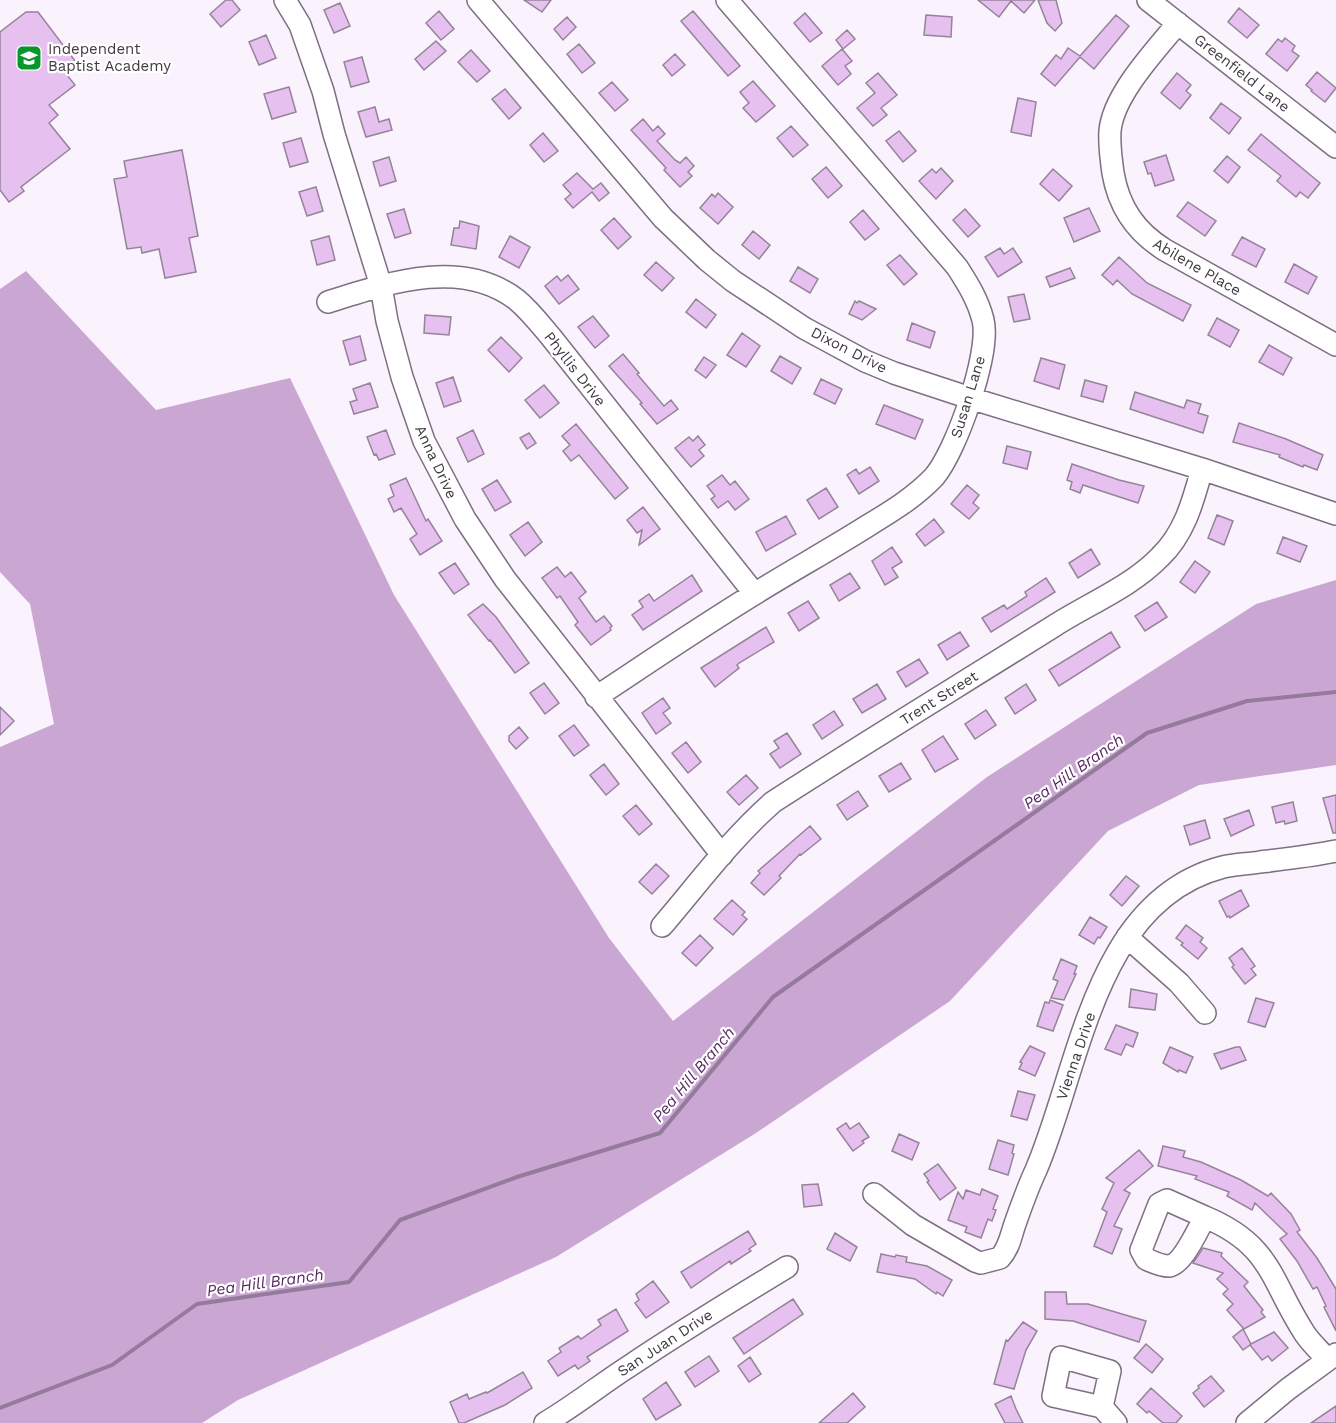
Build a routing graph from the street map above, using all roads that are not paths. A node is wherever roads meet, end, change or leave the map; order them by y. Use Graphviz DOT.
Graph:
graph roads {
  1 [pos="285,0"];
  2 [pos="478,0"];
  3 [pos="727,0"];
  4 [pos="1148,0"];
  5 [pos="1178,23"];
  6 [pos="1336,147"];
  7 [pos="381,286"];
  8 [pos="328,302"];
  9 [pos="1336,345"];
  10 [pos="969,399"];
  11 [pos="1202,469"];
  12 [pos="1335,510"];
  13 [pos="754,594"];
  14 [pos="596,697"];
  15 [pos="1336,851"];
  16 [pos="722,855"];
  17 [pos="662,926"];
  18 [pos="1127,937"];
  19 [pos="1205,1013"];
  20 [pos="874,1194"];
  21 [pos="1205,1217"];
  22 [pos="787,1266"];
  23 [pos="1331,1356"];
  24 [pos="1102,1407"];
  25 [pos="577,1414"];
  26 [pos="545,1423"];
  27 [pos="1116,1423"];
  28 [pos="1247,1423"];
  1 -- 7 [label="street, Anna Drive"];
  2 -- 10 [label="street, Dixon Drive"];
  3 -- 10 [label="street, Susan Lane"];
  4 -- 5 [label="street, Greenfield Lane"];
  5 -- 6 [label="street, Greenfield Lane"];
  5 -- 9 [label="street, Abilene Place"];
  7 -- 8 [label="street, Phyllis Drive"];
  7 -- 13 [label="street, Phyllis Drive"];
  7 -- 14 [label="street, Anna Drive"];
  10 -- 11 [label="street, Dixon Drive"];
  10 -- 13 [label="street, Susan Lane"];
  11 -- 12 [label="street, Dixon Drive"];
  11 -- 16 [label="street, Trent Street"];
  13 -- 14 [label="street, Susan Lane"];
  14 -- 16 [label="street, Anna Drive"];
  15 -- 18 [label="street, Vienna Drive"];
  16 -- 17 [label="street, Trent Street"];
  18 -- 19 [label="street"];
  18 -- 20 [label="street, Vienna Drive"];
  21 -- 23 [label="street"];
  22 -- 25 [label="street, San Juan Drive"];
  23 -- 28 [label="street"];
  24 -- 27 [label="street"];
  25 -- 26 [label="street, San Juan Drive"];
}
